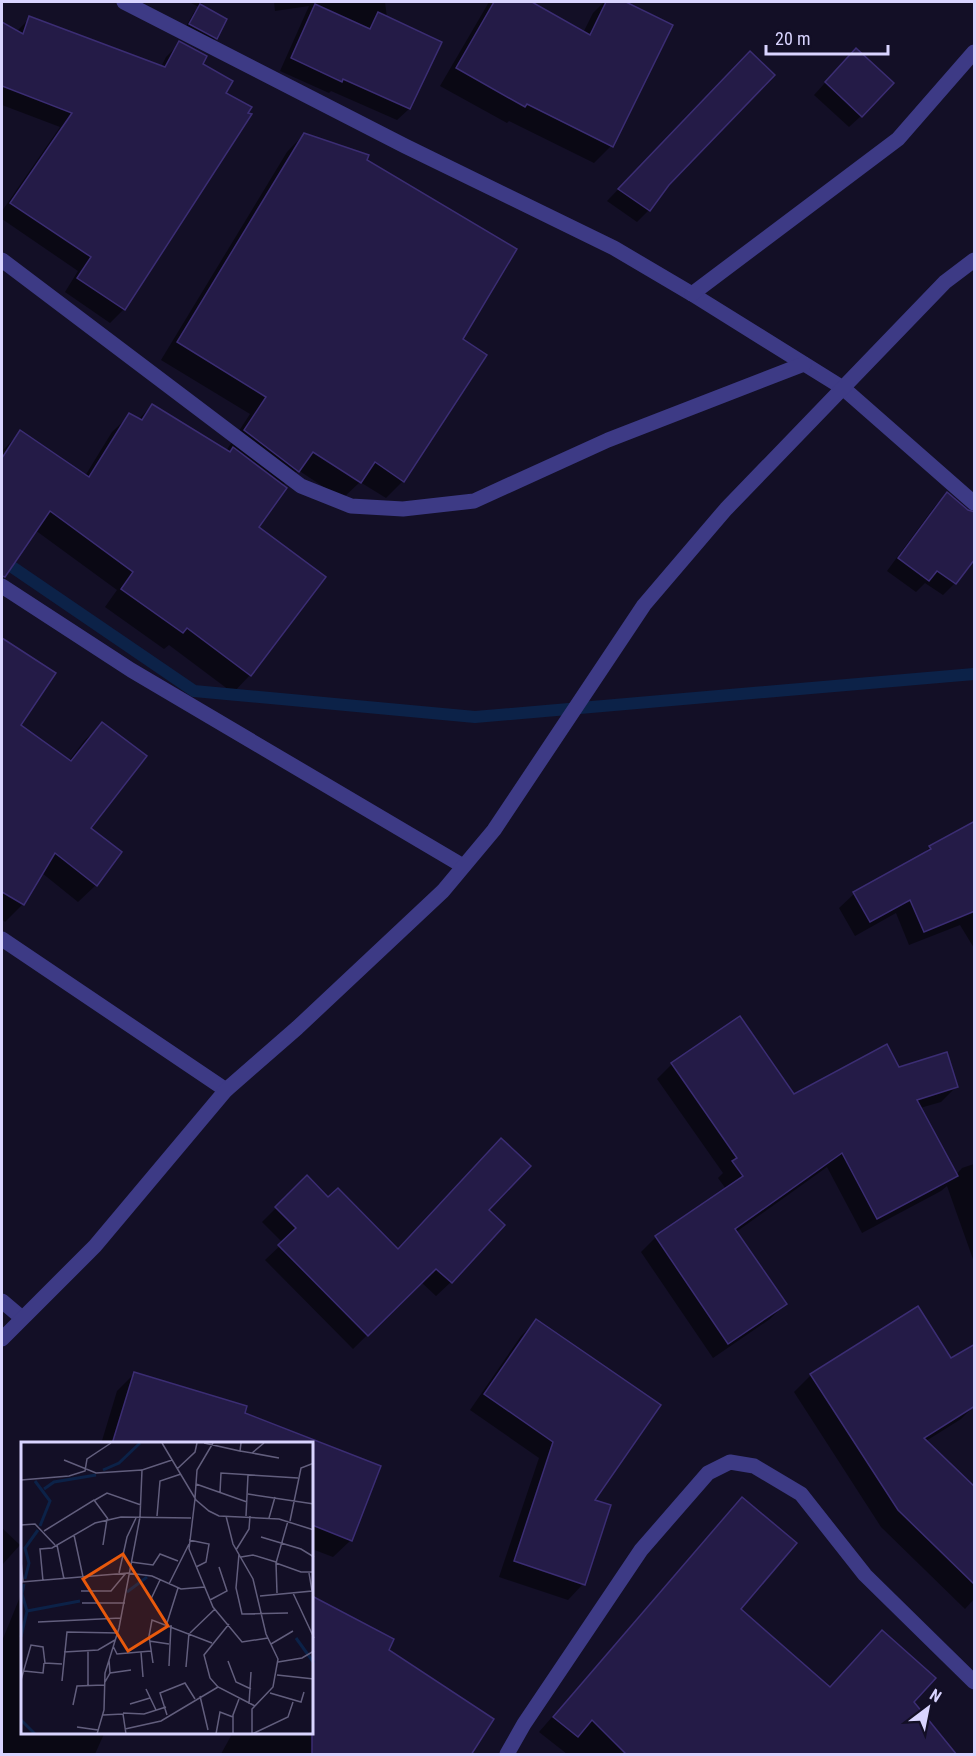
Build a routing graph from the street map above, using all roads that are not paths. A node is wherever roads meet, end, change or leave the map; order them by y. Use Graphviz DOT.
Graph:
graph roads {
  1 [pos="124,2"];
  2 [pos="975,52"];
  3 [pos="2,260"];
  4 [pos="975,260"];
  5 [pos="692,294"];
  6 [pos="804,364"];
  7 [pos="843,388"];
  8 [pos="975,503"];
  9 [pos="2,586"];
  10 [pos="463,866"];
  11 [pos="2,939"];
  12 [pos="226,1090"];
  13 [pos="2,1301"];
  14 [pos="22,1318"];
  15 [pos="2,1339"];
  16 [pos="975,1682"];
  17 [pos="507,1755"];
  1 -- 5 [label="street"];
  2 -- 5 [label="street"];
  3 -- 6 [label="street"];
  4 -- 7 [label="street"];
  5 -- 6 [label="street"];
  6 -- 7 [label="street"];
  7 -- 8 [label="street"];
  7 -- 10 [label="street"];
  9 -- 10 [label="street"];
  10 -- 12 [label="street"];
  11 -- 12 [label="street"];
  12 -- 14 [label="street"];
  13 -- 14 [label="street"];
  14 -- 15 [label="street"];
  16 -- 17 [label="street"];
}
